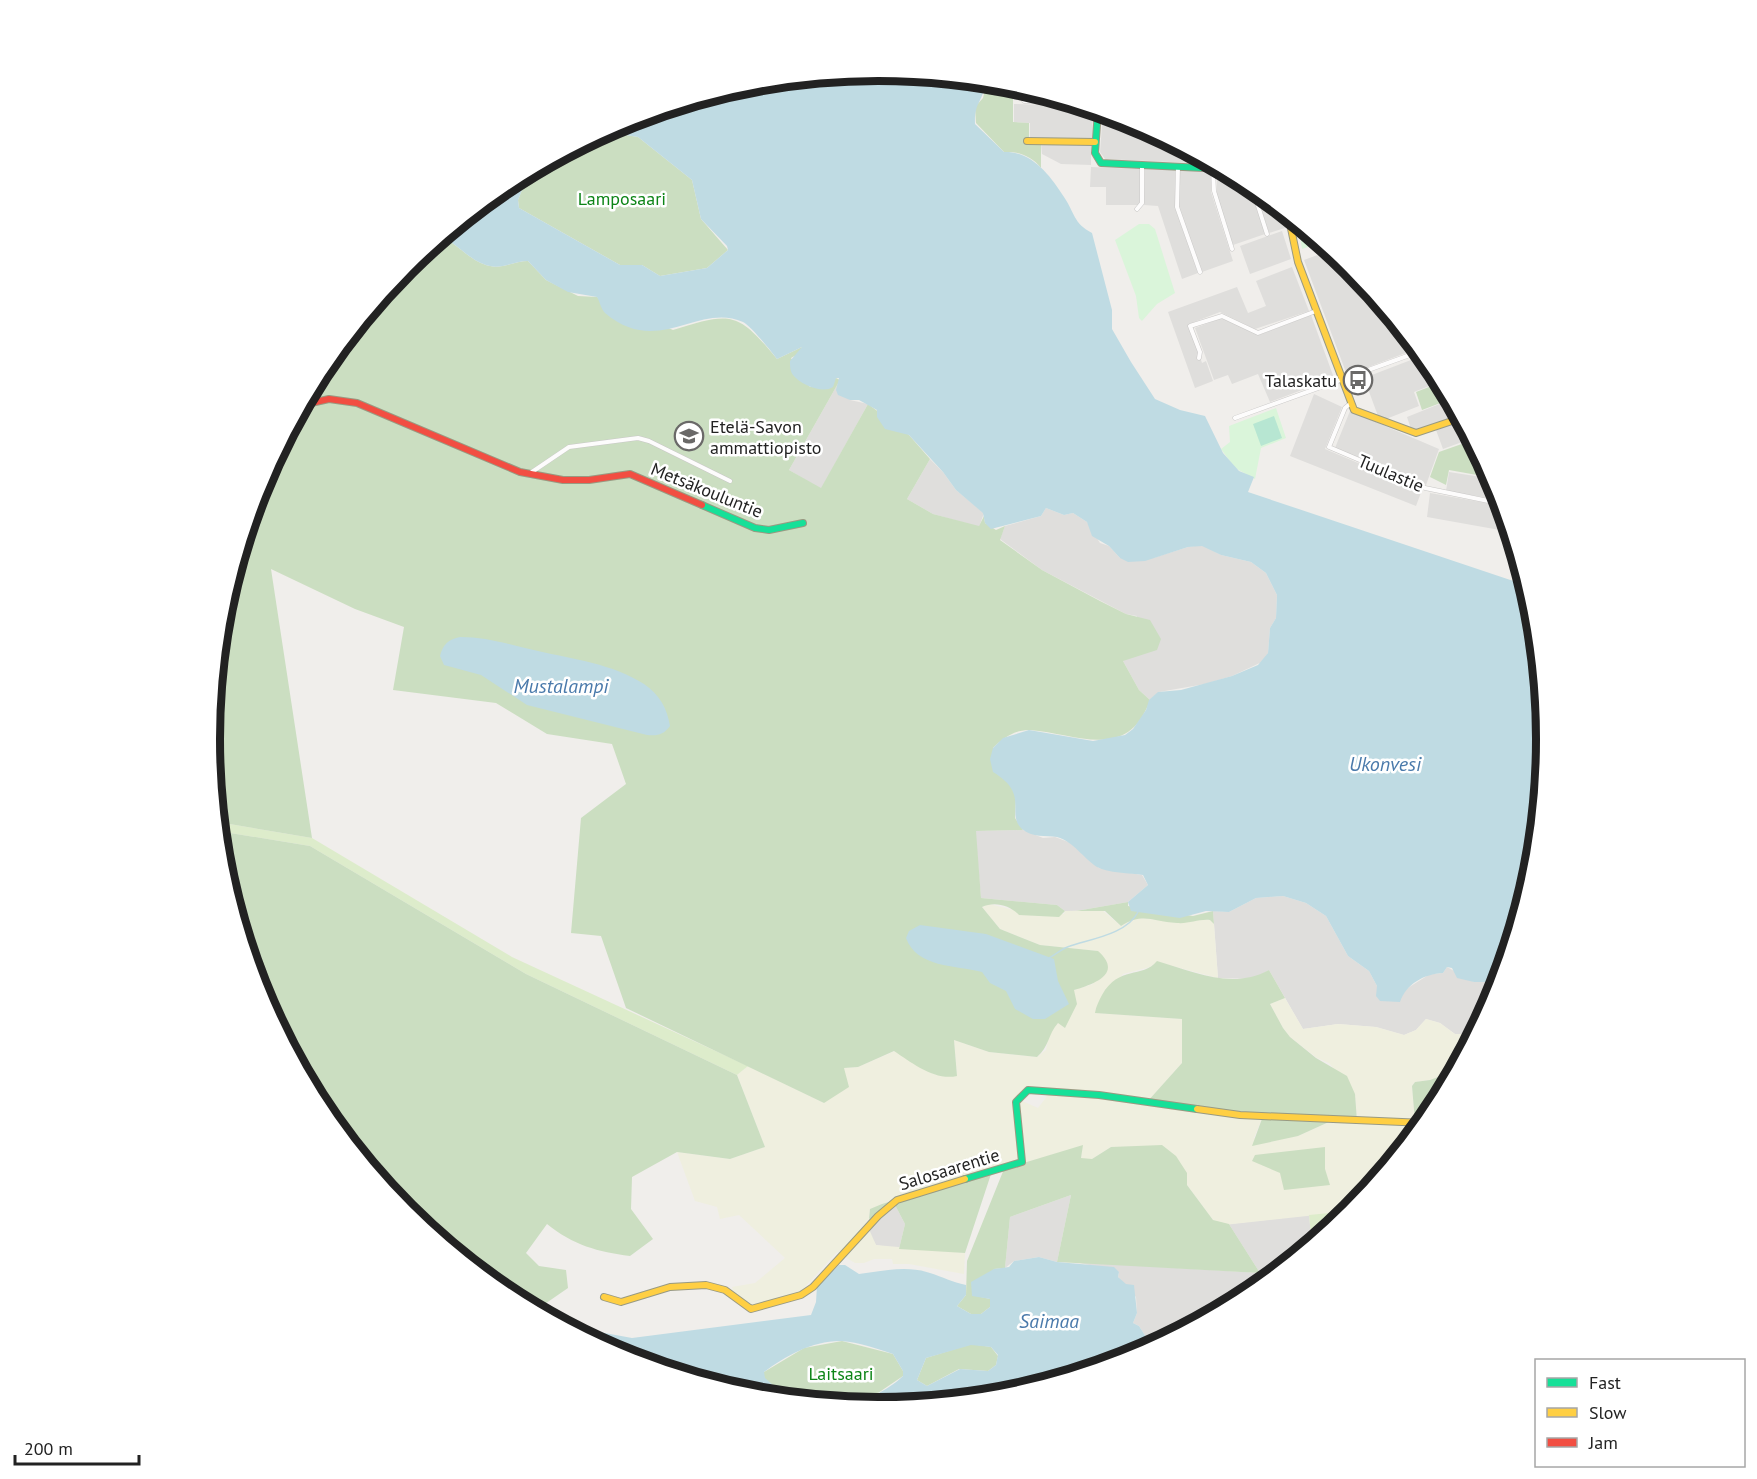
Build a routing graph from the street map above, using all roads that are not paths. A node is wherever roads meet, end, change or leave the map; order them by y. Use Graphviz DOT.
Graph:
graph roads {
  1 [pos="1024,101"];
  2 [pos="1045,102"];
  3 [pos="1097,119"];
  4 [pos="1027,141"];
  5 [pos="1095,142"];
  6 [pos="1142,166"];
  7 [pos="1178,167"];
  8 [pos="1204,169"];
  9 [pos="1208,169"];
  10 [pos="1213,172"];
  11 [pos="1256,201"];
  12 [pos="1137,208"];
  13 [pos="1291,226"];
  14 [pos="1267,234"];
  15 [pos="1232,249"];
  16 [pos="1200,272"];
  17 [pos="1316,311"];
  18 [pos="1412,354"];
  19 [pos="1199,358"];
  20 [pos="1343,381"];
  21 [pos="313,403"];
  22 [pos="1351,403"];
  23 [pos="1235,418"];
  24 [pos="1454,420"];
  25 [pos="529,475"];
  26 [pos="730,481"];
  27 [pos="1492,502"];
  28 [pos="802,523"];
  29 [pos="1413,1123"];
  30 [pos="604,1297"];
  1 -- 2 [label="street"];
  3 -- 5 [label="street"];
  4 -- 5 [label="street"];
  5 -- 6 [label="street"];
  6 -- 7 [label="street"];
  6 -- 12 [label="street"];
  7 -- 8 [label="street"];
  7 -- 16 [label="street"];
  8 -- 9 [label="street"];
  10 -- 15 [label="street"];
  11 -- 14 [label="street"];
  13 -- 17 [label="street"];
  17 -- 19 [label="street"];
  17 -- 20 [label="street"];
  18 -- 20 [label="street"];
  20 -- 22 [label="street"];
  20 -- 23 [label="street"];
  21 -- 25 [label="street, Metsäkouluntie"];
  22 -- 24 [label="street"];
  22 -- 27 [label="street, Tuulastie"];
  25 -- 26 [label="street, Metsäkouluntie"];
  25 -- 28 [label="street, Metsäkouluntie"];
  29 -- 30 [label="street, Salosaarentie"];
}
